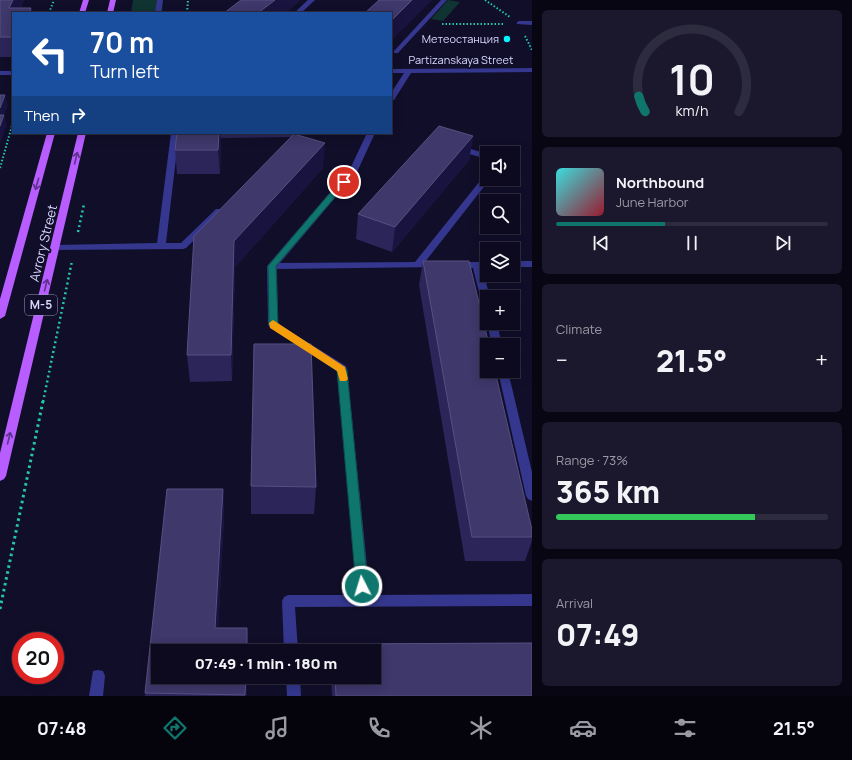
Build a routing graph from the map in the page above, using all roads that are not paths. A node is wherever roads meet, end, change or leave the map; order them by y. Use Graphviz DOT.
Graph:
graph roads {
  1 [pos="86,0"];
  2 [pos="113,0"];
  3 [pos="160,0"];
  4 [pos="312,0"];
  5 [pos="444,0"];
  6 [pos="82,12"];
  7 [pos="110,12"];
  8 [pos="158,12"];
  9 [pos="298,12"];
  10 [pos="519,23"];
  11 [pos="532,23"];
  12 [pos="396,52"];
  13 [pos="532,70"];
  14 [pos="392,71"];
  15 [pos="409,71"];
  16 [pos="0,73"];
  17 [pos="12,73"];
  18 [pos="392,96"];
  19 [pos="51,134"];
  20 [pos="82,134"];
  21 [pos="175,134"];
  22 [pos="371,134"];
  23 [pos="450,146"];
  24 [pos="480,156"];
  25 [pos="481,186"];
  26 [pos="228,202"];
  27 [pos="161,246"];
  28 [pos="55,248"];
  29 [pos="480,264"];
  30 [pos="520,264"];
  31 [pos="532,264"];
  32 [pos="418,265"];
  33 [pos="272,266"];
  34 [pos="0,316"];
  35 [pos="505,378"];
  36 [pos="0,476"];
  37 [pos="532,496"];
  38 [pos="532,600"];
  39 [pos="364,601"];
  40 [pos="291,644"];
  41 [pos="98,676"];
  42 [pos="293,684"];
  43 [pos="96,696"];
  44 [pos="294,696"];
  1 -- 6 [label="main road"];
  2 -- 7 [label="main road"];
  3 -- 8 [label="street"];
  4 -- 9 [label="street"];
  5 -- 12 [label="street"];
  10 -- 11 [label="street"];
  13 -- 15 [label="street, Partizanskaya Street"];
  14 -- 15 [label="street, Partizanskaya Street"];
  15 -- 18 [label="street"];
  16 -- 17 [label="street"];
  19 -- 34 [label="main road, Avrory Street / М-5, one-way"];
  28 -- 20 [label="main road, Avrory Street / М-5, one-way"];
  21 -- 27 [label="street"];
  22 -- 33 [label="street"];
  23 -- 24 [label="street"];
  25 -- 32 [label="street"];
  26 -- 27 [label="street"];
  27 -- 28 [label="street"];
  36 -- 28 [label="main road, Avrory Street / М-5, one-way"];
  29 -- 32 [label="street"];
  30 -- 31 [label="street"];
  32 -- 33 [label="street"];
  33 -- 39 [label="street"];
  35 -- 37 [label="street"];
  38 -- 39 [label="street"];
  39 -- 40 [label="street"];
  41 -- 43 [label="street"];
  42 -- 44 [label="street"];
}
